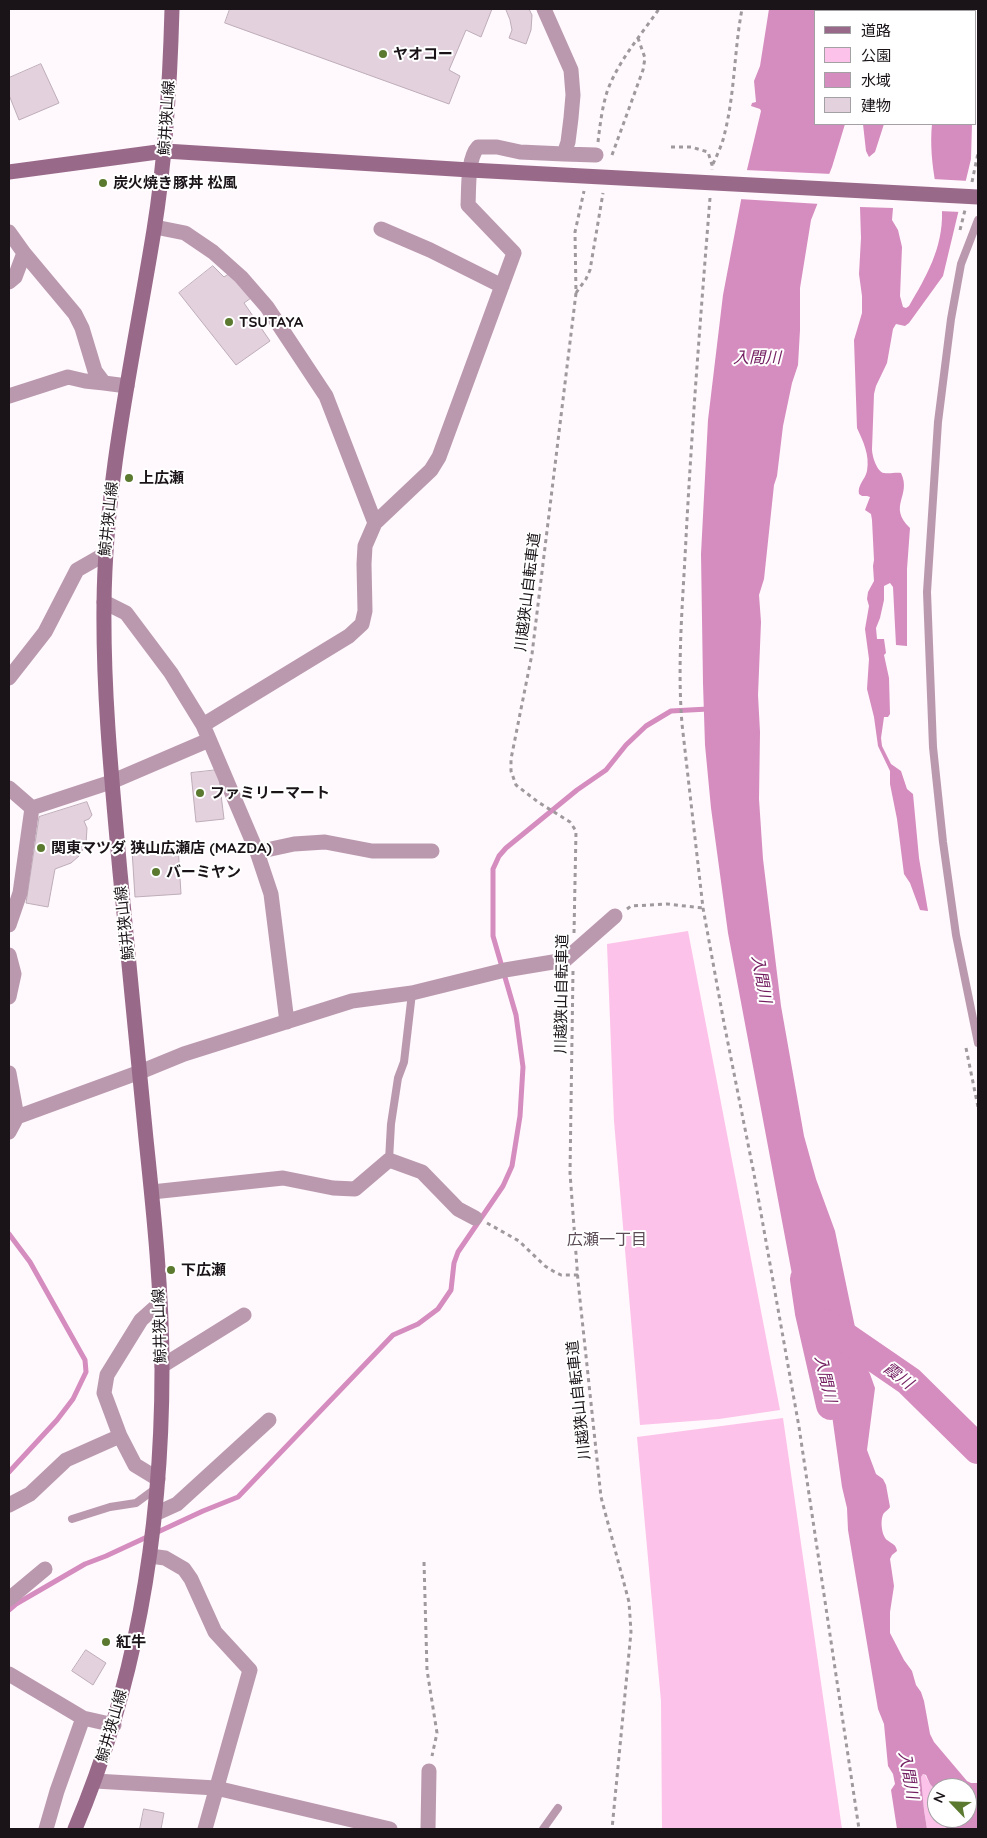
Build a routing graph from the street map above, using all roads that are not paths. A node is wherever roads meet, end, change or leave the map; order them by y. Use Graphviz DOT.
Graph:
graph roads {
  1 [pos="172,9"];
  2 [pos="544,9"];
  3 [pos="165,151"];
  4 [pos="564,154"];
  5 [pos="596,155"];
  6 [pos="470,170"];
  7 [pos="9,172"];
  8 [pos="978,197"];
  9 [pos="978,220"];
  10 [pos="155,227"];
  11 [pos="381,229"];
  12 [pos="9,232"];
  13 [pos="24,254"];
  14 [pos="9,282"];
  15 [pos="502,286"];
  16 [pos="104,383"];
  17 [pos="127,386"];
  18 [pos="9,396"];
  19 [pos="375,523"];
  20 [pos="105,554"];
  21 [pos="104,602"];
  22 [pos="9,678"];
  23 [pos="203,725"];
  24 [pos="209,740"];
  25 [pos="112,782"];
  26 [pos="9,788"];
  27 [pos="32,808"];
  28 [pos="432,851"];
  29 [pos="257,852"];
  30 [pos="615,916"];
  31 [pos="9,925"];
  32 [pos="9,955"];
  33 [pos="412,993"];
  34 [pos="9,997"];
  35 [pos="287,1022"];
  36 [pos="978,1044"];
  37 [pos="140,1072"];
  38 [pos="9,1073"];
  39 [pos="17,1117"];
  40 [pos="9,1132"];
  41 [pos="389,1160"];
  42 [pos="152,1192"];
  43 [pos="475,1218"];
  44 [pos="160,1302"];
  45 [pos="244,1315"];
  46 [pos="162,1366"];
  47 [pos="269,1420"];
  48 [pos="120,1436"];
  49 [pos="157,1483"];
  50 [pos="9,1505"];
  51 [pos="154,1518"];
  52 [pos="72,1519"];
  53 [pos="150,1551"];
  54 [pos="45,1570"];
  55 [pos="9,1599"];
  56 [pos="9,1674"];
  57 [pos="83,1718"];
  58 [pos="114,1725"];
  59 [pos="429,1771"];
  60 [pos="95,1781"];
  61 [pos="216,1788"];
  62 [pos="558,1808"];
  63 [pos="348,1825"];
  64 [pos="46,1829"];
  65 [pos="75,1829"];
  66 [pos="205,1829"];
  67 [pos="390,1829"];
  68 [pos="428,1829"];
  69 [pos="542,1829"];
  1 -- 3 [label="main road, 鯨井狭山線"];
  2 -- 4 [label="street"];
  3 -- 6 [label="main road"];
  3 -- 7 [label="main road"];
  3 -- 10 [label="main road, 鯨井狭山線"];
  4 -- 5 [label="street"];
  4 -- 6 [label="street"];
  6 -- 8 [label="main road"];
  6 -- 15 [label="street"];
  9 -- 36 [label="lane"];
  10 -- 17 [label="main road, 鯨井狭山線"];
  10 -- 19 [label="street"];
  11 -- 15 [label="street"];
  12 -- 13 [label="street"];
  13 -- 14 [label="street"];
  13 -- 16 [label="street"];
  15 -- 19 [label="street"];
  16 -- 17 [label="street"];
  16 -- 18 [label="street"];
  17 -- 20 [label="main road, 鯨井狭山線"];
  19 -- 23 [label="street"];
  20 -- 21 [label="main road, 鯨井狭山線"];
  20 -- 22 [label="street"];
  21 -- 23 [label="street"];
  21 -- 25 [label="main road, 鯨井狭山線"];
  23 -- 24 [label="street"];
  24 -- 25 [label="street"];
  24 -- 29 [label="street"];
  25 -- 27 [label="street"];
  25 -- 37 [label="main road, 鯨井狭山線"];
  26 -- 27 [label="street"];
  27 -- 31 [label="street"];
  28 -- 29 [label="street"];
  29 -- 35 [label="street"];
  30 -- 33 [label="street"];
  32 -- 34 [label="street"];
  33 -- 35 [label="street"];
  33 -- 41 [label="lane"];
  35 -- 37 [label="street"];
  37 -- 39 [label="street"];
  37 -- 42 [label="main road, 鯨井狭山線"];
  38 -- 39 [label="street"];
  39 -- 40 [label="street"];
  41 -- 42 [label="street"];
  41 -- 43 [label="street"];
  42 -- 44 [label="main road, 鯨井狭山線"];
  44 -- 46 [label="main road, 鯨井狭山線"];
  44 -- 48 [label="street"];
  45 -- 46 [label="street"];
  46 -- 49 [label="main road, 鯨井狭山線"];
  47 -- 51 [label="street"];
  48 -- 49 [label="street"];
  48 -- 50 [label="street"];
  49 -- 51 [label="main road, 鯨井狭山線"];
  49 -- 52 [label="lane"];
  51 -- 53 [label="main road, 鯨井狭山線"];
  53 -- 58 [label="main road, 鯨井狭山線"];
  53 -- 61 [label="street"];
  54 -- 55 [label="street"];
  56 -- 57 [label="street"];
  57 -- 58 [label="street"];
  57 -- 64 [label="street"];
  58 -- 60 [label="main road, 鯨井狭山線"];
  59 -- 68 [label="street"];
  60 -- 61 [label="street"];
  60 -- 65 [label="main road, 鯨井狭山線"];
  61 -- 63 [label="street"];
  61 -- 66 [label="street"];
  62 -- 69 [label="lane"];
  63 -- 67 [label="street"];
}
